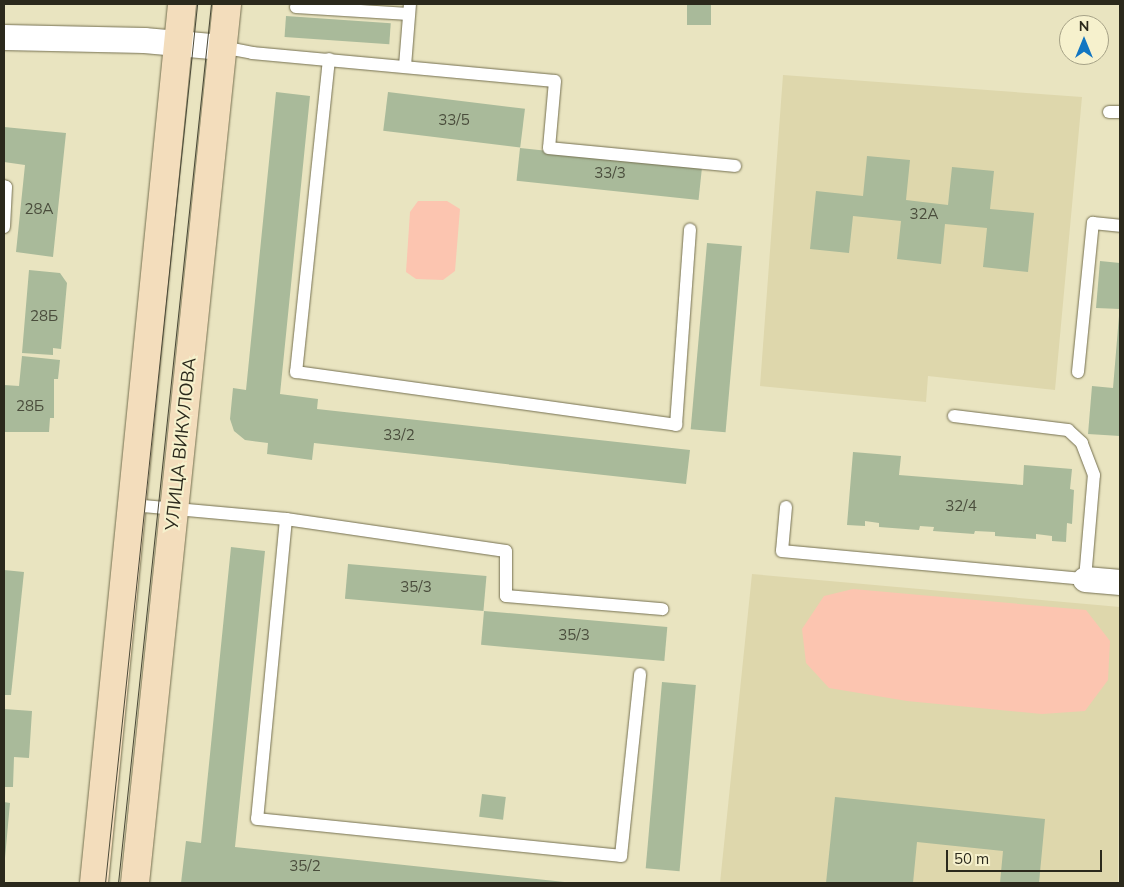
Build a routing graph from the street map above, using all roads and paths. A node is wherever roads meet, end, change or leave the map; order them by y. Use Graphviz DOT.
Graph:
graph roads {
  1 [pos="182,4"];
  2 [pos="227,4"];
  3 [pos="296,6"];
  4 [pos="409,9"];
  5 [pos="4,36"];
  6 [pos="178,43"];
  7 [pos="222,47"];
  8 [pos="329,59"];
  9 [pos="405,66"];
  10 [pos="735,166"];
  11 [pos="4,186"];
  12 [pos="1120,226"];
  13 [pos="4,227"];
  14 [pos="690,229"];
  15 [pos="1078,372"];
  16 [pos="954,416"];
  17 [pos="132,506"];
  18 [pos="786,507"];
  19 [pos="174,509"];
  20 [pos="286,519"];
  21 [pos="1085,578"];
  22 [pos="1120,582"];
  23 [pos="662,609"];
  24 [pos="640,674"];
  25 [pos="94,883"];
  26 [pos="135,883"];
  1 -- 6 [label="street"];
  2 -- 7 [label="street, УЛИЦА ВИКУЛОВА"];
  3 -- 4 [label="lane"];
  4 -- 9 [label="lane"];
  5 -- 6 [label="street"];
  6 -- 7 [label="street"];
  6 -- 17 [label="street"];
  7 -- 8 [label="lane"];
  7 -- 19 [label="street, УЛИЦА ВИКУЛОВА"];
  8 -- 9 [label="lane"];
  8 -- 14 [label="lane"];
  9 -- 10 [label="lane"];
  11 -- 13 [label="lane"];
  12 -- 15 [label="lane"];
  16 -- 21 [label="lane"];
  17 -- 19 [label="lane"];
  17 -- 25 [label="street"];
  18 -- 21 [label="lane"];
  19 -- 20 [label="lane"];
  19 -- 26 [label="street, УЛИЦА ВИКУЛОВА"];
  20 -- 23 [label="lane"];
  20 -- 24 [label="lane"];
  21 -- 22 [label="street"];
}
